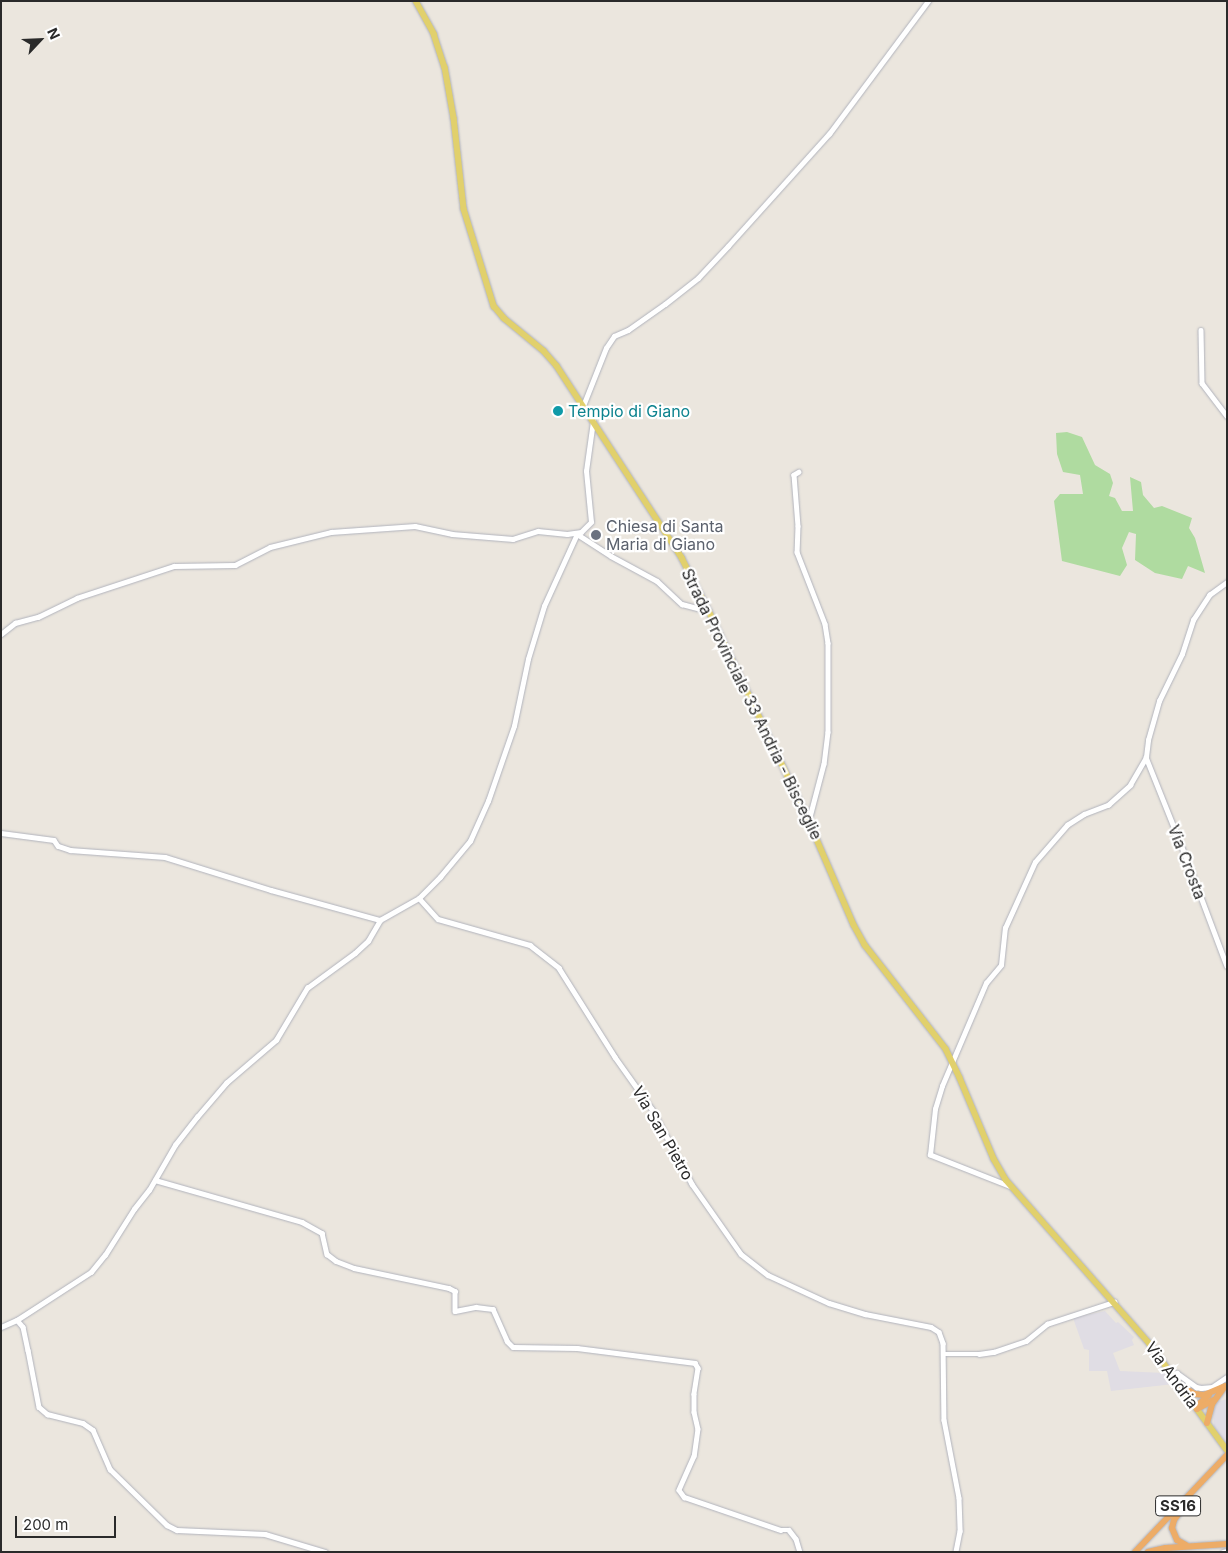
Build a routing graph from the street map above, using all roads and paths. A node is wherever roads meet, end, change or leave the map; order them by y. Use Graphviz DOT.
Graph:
graph roads {
  1 [pos="416,1"];
  2 [pos="928,1"];
  3 [pos="1201,330"];
  4 [pos="583,406"];
  5 [pos="1227,416"];
  6 [pos="593,422"];
  7 [pos="799,472"];
  8 [pos="576,534"];
  9 [pos="1227,582"];
  10 [pos="710,611"];
  11 [pos="1,634"];
  12 [pos="1146,757"];
  13 [pos="809,821"];
  14 [pos="1,833"];
  15 [pos="419,898"];
  16 [pos="380,920"];
  17 [pos="1227,966"];
  18 [pos="952,1062"];
  19 [pos="156,1180"];
  20 [pos="1012,1187"];
  21 [pos="1114,1302"];
  22 [pos="17,1320"];
  23 [pos="1,1327"];
  24 [pos="943,1354"];
  25 [pos="1173,1374"];
  26 [pos="1227,1377"];
  27 [pos="1226,1386"];
  28 [pos="1182,1387"];
  29 [pos="1216,1393"];
  30 [pos="1197,1409"];
  31 [pos="1207,1423"];
  32 [pos="1227,1450"];
  33 [pos="1227,1455"];
  34 [pos="1224,1462"];
  35 [pos="1190,1499"];
  36 [pos="1227,1544"];
  37 [pos="1189,1546"];
  38 [pos="325,1552"];
  39 [pos="800,1552"];
  40 [pos="956,1552"];
  41 [pos="1136,1552"];
  42 [pos="1141,1552"];
  43 [pos="1148,1552"];
  44 [pos="1223,1552"];
  45 [pos="1227,1552"];
  1 -- 4 [label="main road, Strada Provinciale 33 Andria - Bisceglie"];
  2 -- 4 [label="street"];
  3 -- 5 [label="street"];
  4 -- 6 [label="main road, Strada Provinciale 33 Andria - Bisceglie"];
  6 -- 8 [label="street"];
  6 -- 10 [label="main road, Strada Provinciale 33 Andria - Bisceglie"];
  7 -- 13 [label="street"];
  8 -- 10 [label="street"];
  8 -- 11 [label="street"];
  8 -- 15 [label="street"];
  9 -- 12 [label="street"];
  10 -- 13 [label="main road, Strada Provinciale 33 Andria - Bisceglie"];
  12 -- 17 [label="street, Via Crosta"];
  12 -- 18 [label="street"];
  13 -- 18 [label="main road, Strada Provinciale 33 Andria - Bisceglie"];
  14 -- 16 [label="street"];
  15 -- 16 [label="street"];
  15 -- 24 [label="street, Via San Pietro"];
  16 -- 19 [label="street"];
  18 -- 20 [label="main road, Strada Provinciale 33 Andria - Bisceglie"];
  18 -- 20 [label="street"];
  19 -- 22 [label="street"];
  19 -- 39 [label="street"];
  20 -- 21 [label="main road, Strada Provinciale 33 Andria - Bisceglie"];
  21 -- 24 [label="street"];
  21 -- 25 [label="main road, Via Andria"];
  22 -- 23 [label="street"];
  22 -- 38 [label="street"];
  24 -- 40 [label="street"];
  25 -- 26 [label="street"];
  25 -- 28 [label="main road, Via Andria"];
  27 -- 29 [label="highway"];
  28 -- 29 [label="highway"];
  28 -- 30 [label="main road, Via Andria"];
  29 -- 30 [label="highway"];
  29 -- 31 [label="highway"];
  30 -- 31 [label="main road, Via Andria"];
  31 -- 32 [label="main road, Via Andria"];
  33 -- 34 [label="highway, SS16"];
  34 -- 35 [label="highway, SS16"];
  34 -- 41 [label="highway, SS16"];
  35 -- 37 [label="highway, SS16"];
  35 -- 42 [label="highway, SS16"];
  36 -- 37 [label="highway"];
  37 -- 43 [label="highway"];
  44 -- 45 [label="street"];
}
